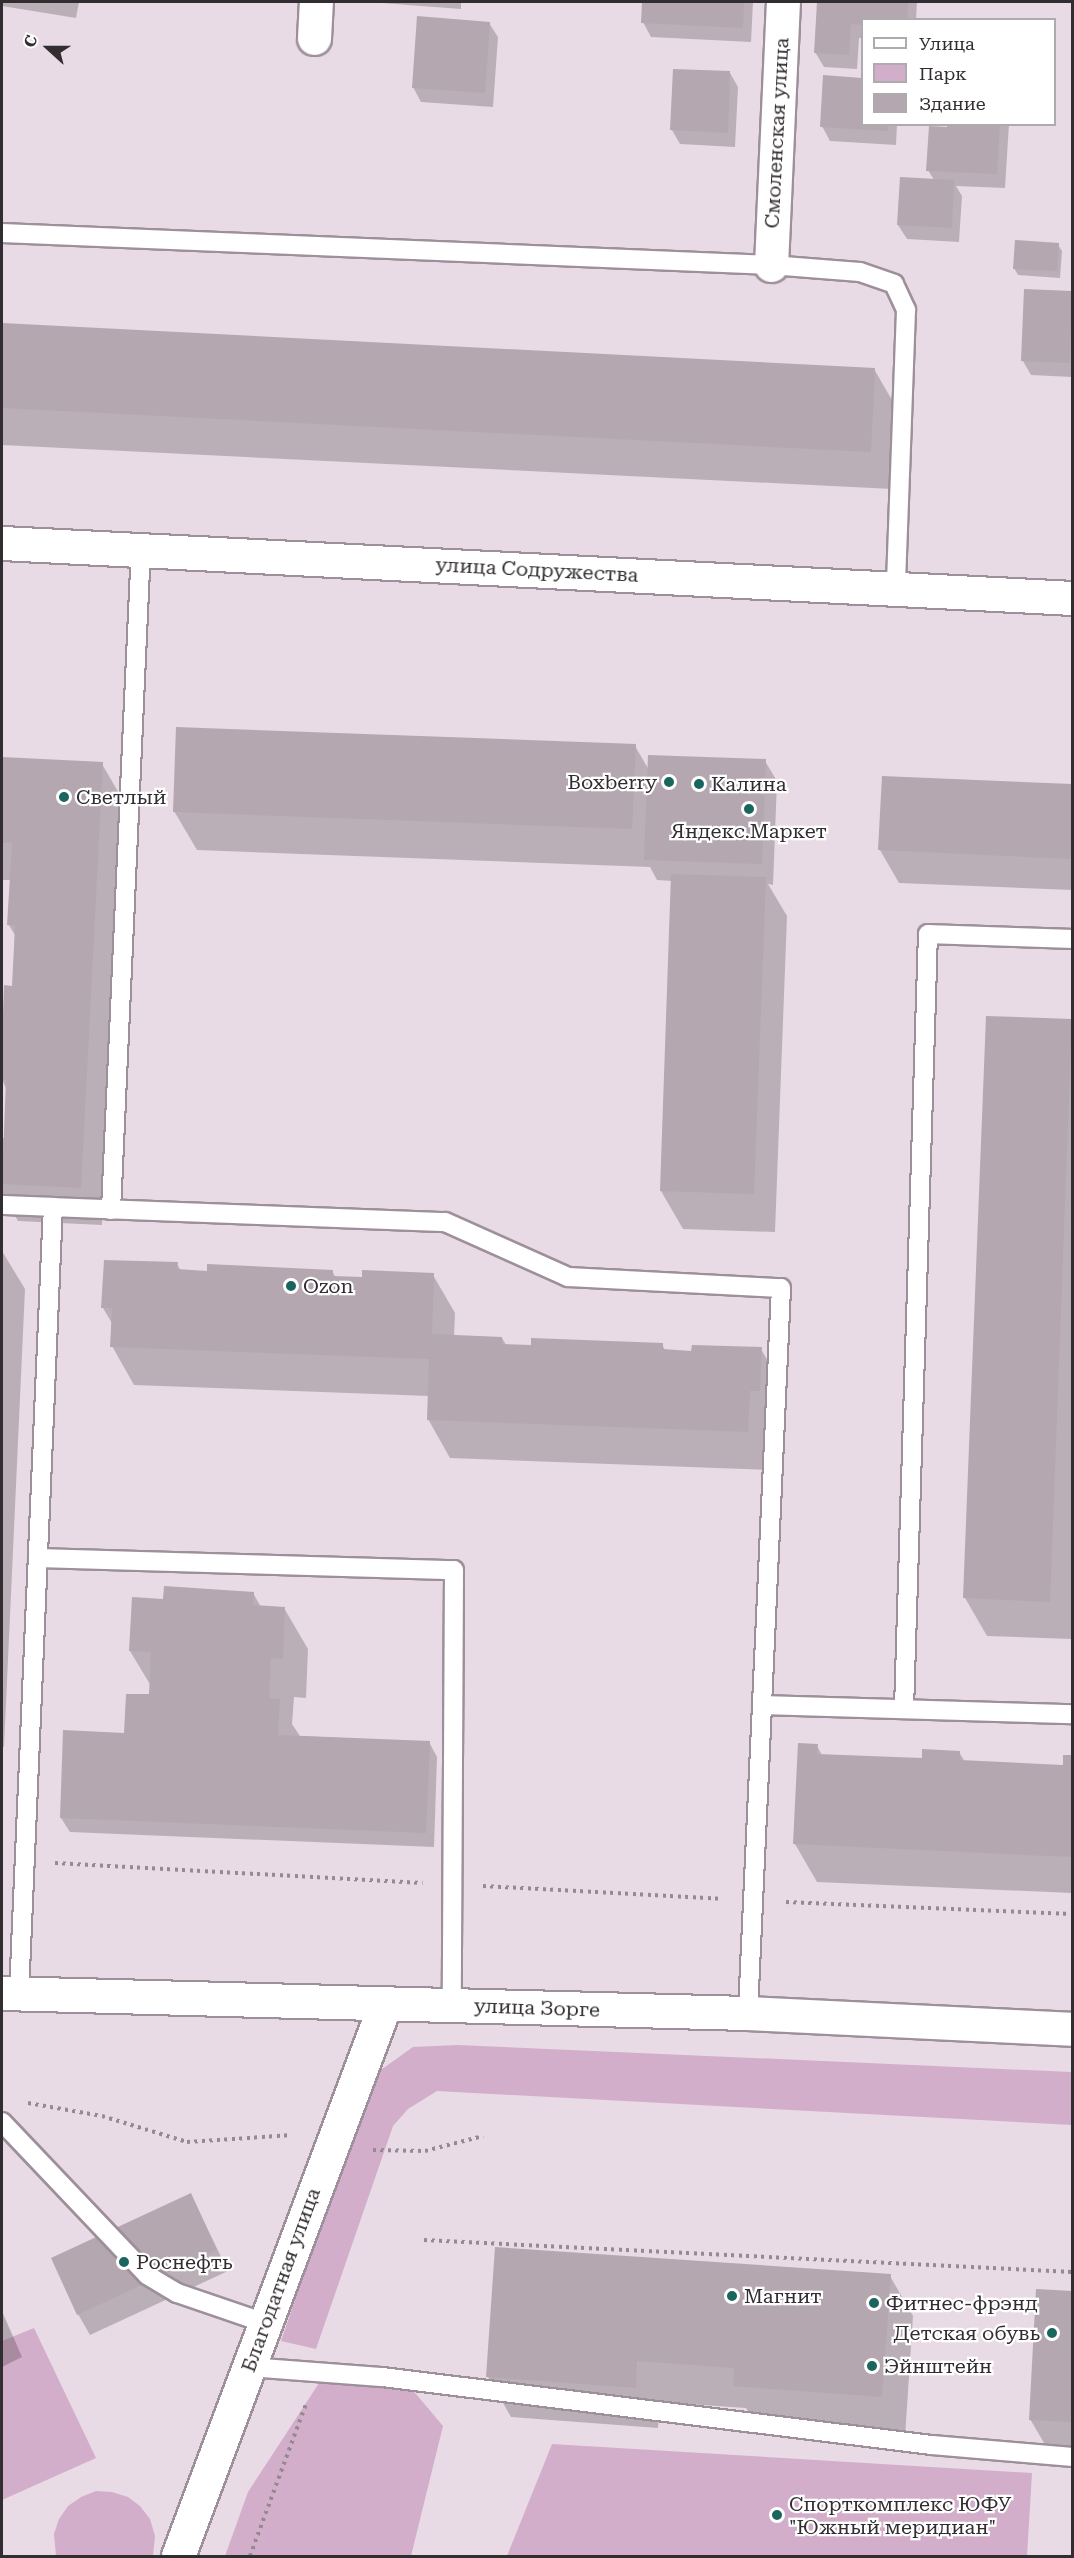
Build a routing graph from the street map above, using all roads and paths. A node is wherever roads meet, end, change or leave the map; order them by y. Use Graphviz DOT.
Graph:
graph roads {
  1 [pos="316,2"];
  2 [pos="783,2"];
  3 [pos="314,38"];
  4 [pos="2,233"];
  5 [pos="771,265"];
  6 [pos="2,543"];
  7 [pos="141,548"];
  8 [pos="896,589"];
  9 [pos="1072,598"];
  10 [pos="1072,939"];
  11 [pos="2,1205"];
  12 [pos="53,1207"];
  13 [pos="111,1210"];
  14 [pos="38,1558"];
  15 [pos="762,1705"];
  16 [pos="904,1709"];
  17 [pos="1072,1714"];
  18 [pos="25,1861"];
  19 [pos="453,1885"];
  20 [pos="754,1901"];
  21 [pos="1072,1914"];
  22 [pos="10,1994"];
  23 [pos="385,2004"];
  24 [pos="452,2005"];
  25 [pos="748,2013"];
  26 [pos="1072,2029"];
  27 [pos="23,2103"];
  28 [pos="2,2122"];
  29 [pos="292,2135"];
  30 [pos="483,2136"];
  31 [pos="373,2150"];
  32 [pos="424,2240"];
  33 [pos="1072,2272"];
  34 [pos="265,2323"];
  35 [pos="248,2367"];
  36 [pos="318,2372"];
  37 [pos="1072,2457"];
  38 [pos="178,2556"];
  39 [pos="249,2556"];
  1 -- 3 [label="street"];
  2 -- 5 [label="street, Смоленская улица"];
  4 -- 5 [label="lane"];
  5 -- 8 [label="lane"];
  6 -- 7 [label="street, улица Содружества"];
  7 -- 8 [label="street, улица Содружества"];
  7 -- 13 [label="lane"];
  8 -- 9 [label="street, улица Содружества"];
  10 -- 16 [label="lane"];
  11 -- 12 [label="lane"];
  12 -- 13 [label="lane"];
  12 -- 14 [label="lane"];
  13 -- 15 [label="lane"];
  14 -- 18 [label="lane"];
  14 -- 19 [label="lane"];
  15 -- 16 [label="lane"];
  15 -- 20 [label="lane"];
  16 -- 17 [label="lane"];
  18 -- 19 [label="path"];
  18 -- 22 [label="lane"];
  19 -- 20 [label="path"];
  19 -- 24 [label="lane"];
  20 -- 21 [label="path"];
  20 -- 25 [label="lane"];
  22 -- 23 [label="street, улица Зорге"];
  23 -- 24 [label="street, улица Зорге"];
  23 -- 34 [label="street, Благодатная улица"];
  24 -- 25 [label="street, улица Зорге"];
  25 -- 26 [label="street, улица Зорге"];
  27 -- 29 [label="path"];
  28 -- 34 [label="lane"];
  30 -- 31 [label="path"];
  32 -- 33 [label="path"];
  34 -- 35 [label="street, Благодатная улица"];
  35 -- 36 [label="lane"];
  35 -- 38 [label="street, Благодатная улица"];
  36 -- 37 [label="lane"];
  36 -- 39 [label="path"];
}
